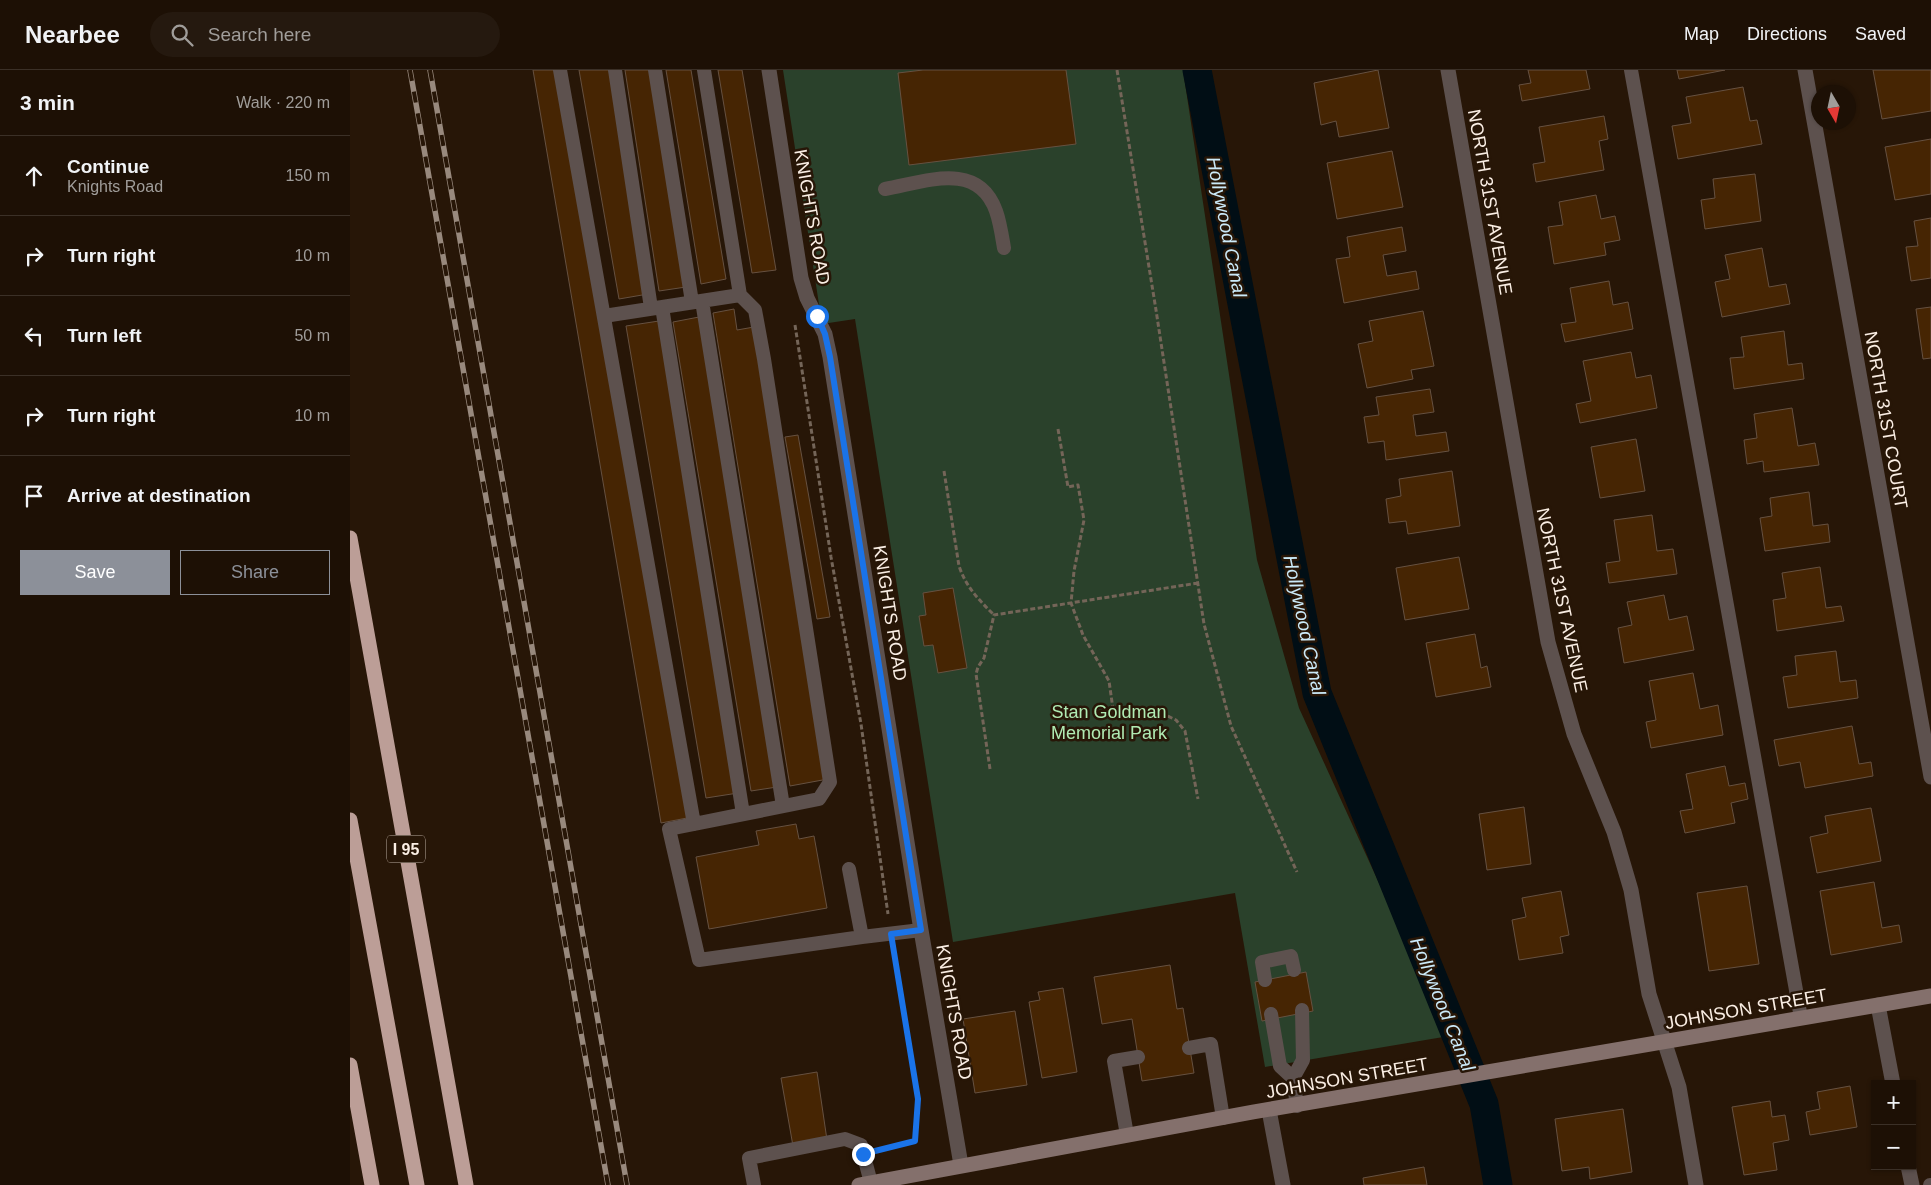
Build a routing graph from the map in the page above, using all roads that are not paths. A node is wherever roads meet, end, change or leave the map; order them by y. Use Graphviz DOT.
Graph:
graph roads {
  1 [pos="560,70"];
  2 [pos="615,70"];
  3 [pos="656,70"];
  4 [pos="704,70"];
  5 [pos="769,70"];
  6 [pos="1448,70"];
  7 [pos="1631,70"];
  8 [pos="1805,70"];
  9 [pos="885,189"];
  10 [pos="1004,248"];
  11 [pos="740,295"];
  12 [pos="697,301"];
  13 [pos="657,308"];
  14 [pos="604,316"];
  15 [pos="350,538"];
  16 [pos="1931,777"];
  17 [pos="783,806"];
  18 [pos="743,814"];
  19 [pos="350,820"];
  20 [pos="694,824"];
  21 [pos="849,869"];
  22 [pos="921,930"];
  23 [pos="862,937"];
  24 [pos="1294,970"];
  25 [pos="1265,980"];
  26 [pos="1931,996"];
  27 [pos="1878,1005"];
  28 [pos="1302,1010"];
  29 [pos="1271,1014"];
  30 [pos="1801,1018"];
  31 [pos="1665,1042"];
  32 [pos="1189,1048"];
  33 [pos="1138,1057"];
  34 [pos="350,1065"];
  35 [pos="1292,1078"];
  36 [pos="1892,1080"];
  37 [pos="1297,1106"];
  38 [pos="1269,1110"];
  39 [pos="1223,1118"];
  40 [pos="1127,1135"];
  41 [pos="962,1165"];
  42 [pos="1909,1170"];
  43 [pos="416,1178"];
  44 [pos="371,1182"];
  45 [pos="865,1184"];
  46 [pos="466,1185"];
  47 [pos="754,1185"];
  48 [pos="1282,1185"];
  49 [pos="1696,1185"];
  50 [pos="1912,1185"];
  1 -- 14 [label="lane"];
  2 -- 13 [label="lane"];
  3 -- 12 [label="lane"];
  4 -- 11 [label="lane"];
  5 -- 22 [label="street, KNIGHTS ROAD"];
  6 -- 31 [label="street, NORTH 31ST AVENUE"];
  7 -- 30 [label="lane"];
  8 -- 16 [label="street, NORTH 31ST COURT"];
  9 -- 10 [label="lane"];
  11 -- 12 [label="lane"];
  11 -- 17 [label="lane"];
  12 -- 13 [label="lane"];
  12 -- 17 [label="lane"];
  13 -- 14 [label="lane"];
  13 -- 18 [label="lane"];
  14 -- 20 [label="lane"];
  15 -- 46 [label="highway, I 95"];
  17 -- 18 [label="lane"];
  18 -- 20 [label="lane"];
  19 -- 43 [label="highway"];
  20 -- 23 [label="lane"];
  21 -- 23 [label="lane"];
  22 -- 23 [label="lane"];
  22 -- 41 [label="street, KNIGHTS ROAD"];
  24 -- 25 [label="lane"];
  26 -- 27 [label="street, JOHNSON STREET"];
  27 -- 30 [label="street, JOHNSON STREET"];
  27 -- 36 [label="street"];
  28 -- 35 [label="lane"];
  29 -- 35 [label="lane"];
  30 -- 31 [label="street, JOHNSON STREET"];
  31 -- 37 [label="street, JOHNSON STREET"];
  31 -- 49 [label="street, NORTH 31ST AVENUE"];
  32 -- 39 [label="lane"];
  33 -- 40 [label="lane"];
  34 -- 44 [label="highway"];
  35 -- 37 [label="lane"];
  37 -- 38 [label="street, JOHNSON STREET"];
  38 -- 39 [label="street, JOHNSON STREET"];
  38 -- 48 [label="street"];
  39 -- 40 [label="street, JOHNSON STREET"];
  40 -- 41 [label="street, JOHNSON STREET"];
  41 -- 45 [label="street, JOHNSON STREET"];
  42 -- 50 [label="street"];
  45 -- 47 [label="lane"];
}
